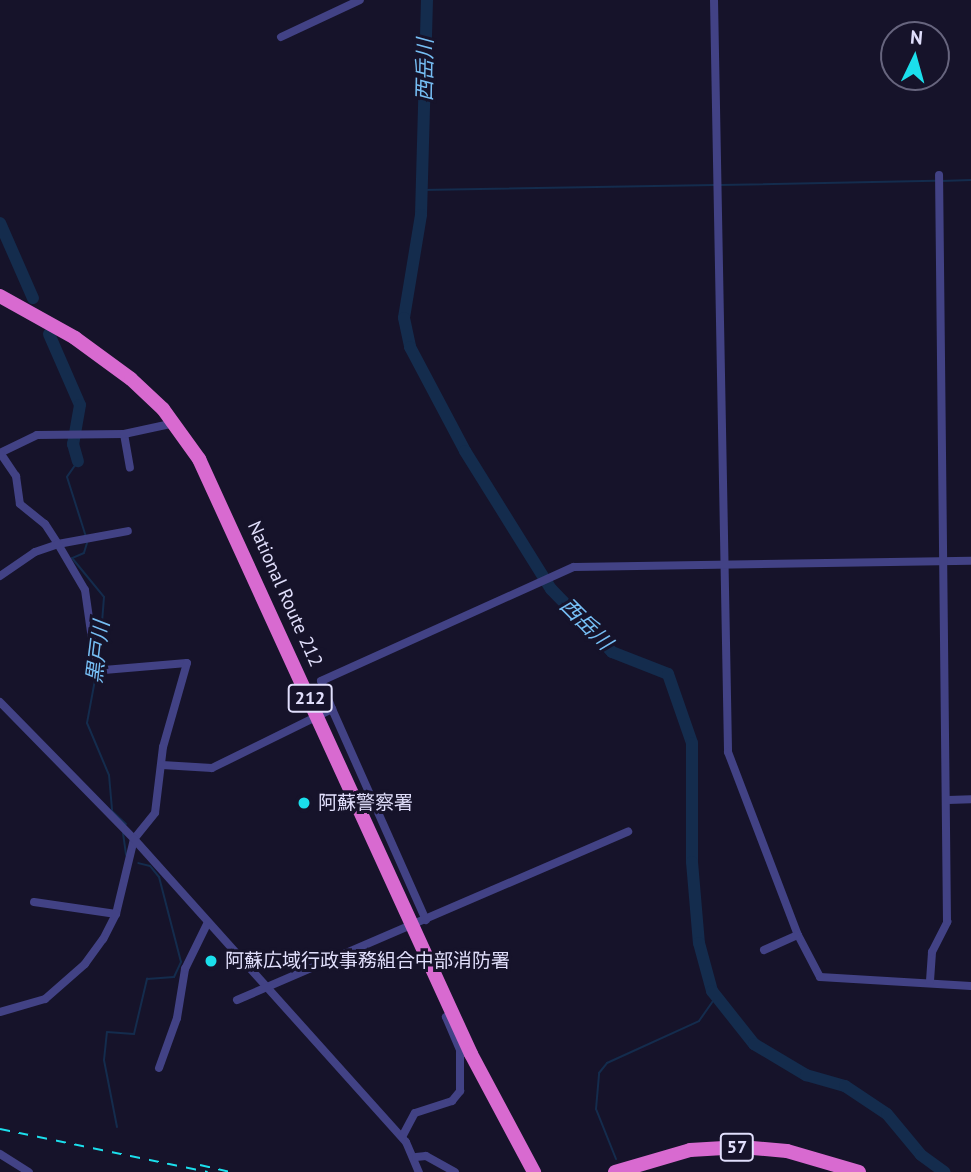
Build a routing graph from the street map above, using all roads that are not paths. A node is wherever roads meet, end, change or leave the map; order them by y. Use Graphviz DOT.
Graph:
graph roads {
  1 [pos="360,0"];
  2 [pos="714,0"];
  3 [pos="281,37"];
  4 [pos="939,175"];
  5 [pos="0,296"];
  6 [pos="175,423"];
  7 [pos="124,434"];
  8 [pos="1,454"];
  9 [pos="130,467"];
  10 [pos="128,531"];
  11 [pos="58,544"];
  12 [pos="944,561"];
  13 [pos="971,561"];
  14 [pos="724,565"];
  15 [pos="0,576"];
  16 [pos="0,702"];
  17 [pos="332,709"];
  18 [pos="318,716"];
  19 [pos="162,765"];
  20 [pos="971,799"];
  21 [pos="948,800"];
  22 [pos="628,832"];
  23 [pos="134,839"];
  24 [pos="34,901"];
  25 [pos="116,914"];
  26 [pos="426,919"];
  27 [pos="208,922"];
  28 [pos="411,926"];
  29 [pos="798,935"];
  30 [pos="764,950"];
  31 [pos="930,981"];
  32 [pos="971,986"];
  33 [pos="267,988"];
  34 [pos="237,1000"];
  35 [pos="0,1012"];
  36 [pos="452,1013"];
  37 [pos="159,1068"];
  38 [pos="402,1137"];
  39 [pos="0,1154"];
  40 [pos="416,1157"];
  41 [pos="29,1172"];
  42 [pos="419,1172"];
  43 [pos="455,1172"];
  44 [pos="534,1172"];
  45 [pos="615,1172"];
  46 [pos="859,1172"];
  1 -- 3 [label="street"];
  2 -- 14 [label="street"];
  4 -- 12 [label="street"];
  5 -- 6 [label="highway, National Route 212 / 212"];
  6 -- 7 [label="street"];
  6 -- 18 [label="highway, National Route 212 / 212"];
  7 -- 8 [label="street"];
  7 -- 9 [label="street"];
  8 -- 11 [label="street"];
  10 -- 11 [label="street"];
  11 -- 15 [label="street"];
  11 -- 19 [label="street"];
  12 -- 13 [label="street"];
  12 -- 14 [label="street"];
  12 -- 21 [label="street"];
  14 -- 17 [label="street"];
  14 -- 29 [label="street"];
  16 -- 23 [label="street"];
  17 -- 18 [label="street"];
  17 -- 26 [label="street"];
  18 -- 19 [label="street"];
  18 -- 28 [label="highway, National Route 212 / 212"];
  19 -- 23 [label="street"];
  20 -- 21 [label="street"];
  21 -- 31 [label="street"];
  22 -- 26 [label="street"];
  23 -- 25 [label="street"];
  23 -- 27 [label="street"];
  24 -- 25 [label="street"];
  25 -- 35 [label="street"];
  26 -- 28 [label="street"];
  27 -- 33 [label="street"];
  27 -- 37 [label="street"];
  28 -- 33 [label="street"];
  28 -- 36 [label="highway, National Route 212 / 212"];
  29 -- 30 [label="street"];
  29 -- 31 [label="street"];
  31 -- 32 [label="street"];
  33 -- 34 [label="street"];
  33 -- 38 [label="street"];
  36 -- 38 [label="street"];
  36 -- 44 [label="highway, National Route 212 / 212"];
  38 -- 40 [label="street"];
  39 -- 41 [label="street"];
  40 -- 42 [label="street"];
  40 -- 43 [label="street"];
  45 -- 46 [label="highway, 57"];
}
